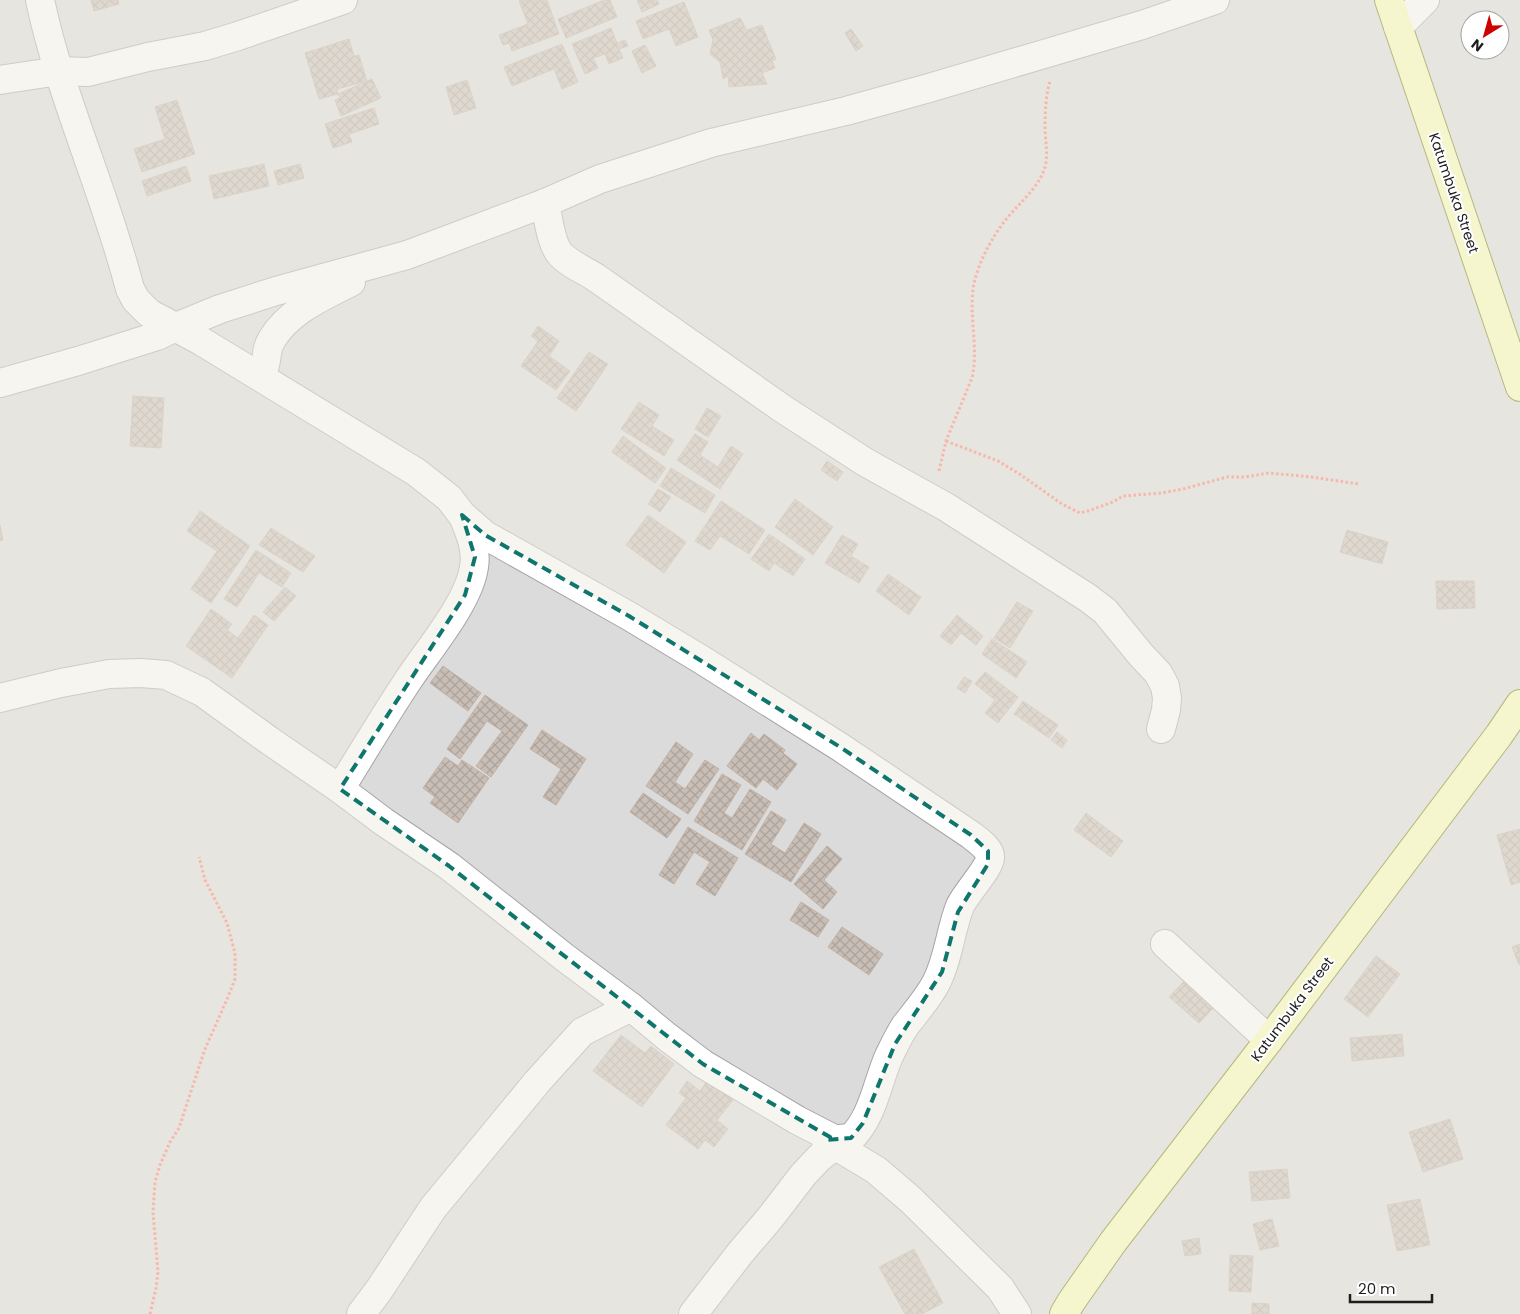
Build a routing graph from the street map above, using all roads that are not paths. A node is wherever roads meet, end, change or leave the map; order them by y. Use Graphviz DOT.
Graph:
graph roads {
  1 [pos="40,0"];
  2 [pos="343,0"];
  3 [pos="1215,0"];
  4 [pos="1389,0"];
  5 [pos="1425,0"];
  6 [pos="1398,26"];
  7 [pos="59,70"];
  8 [pos="0,80"];
  9 [pos="545,202"];
  10 [pos="407,254"];
  11 [pos="176,326"];
  12 [pos="259,375"];
  13 [pos="0,383"];
  14 [pos="1520,387"];
  15 [pos="462,515"];
  16 [pos="0,698"];
  17 [pos="1520,704"];
  18 [pos="1161,730"];
  19 [pos="340,789"];
  20 [pos="1165,944"];
  21 [pos="631,1007"];
  22 [pos="1269,1040"];
  23 [pos="826,1140"];
  24 [pos="361,1314"];
  25 [pos="694,1314"];
  26 [pos="1017,1314"];
  27 [pos="1064,1314"];
  1 -- 7 [label="street"];
  2 -- 7 [label="street"];
  3 -- 9 [label="street"];
  4 -- 6 [label="main road, Katumbuka Street"];
  5 -- 6 [label="street"];
  6 -- 14 [label="main road, Katumbuka Street"];
  7 -- 8 [label="street"];
  7 -- 11 [label="street"];
  9 -- 10 [label="street"];
  9 -- 18 [label="street"];
  10 -- 11 [label="street"];
  10 -- 12 [label="street"];
  11 -- 12 [label="street"];
  11 -- 13 [label="street"];
  12 -- 15 [label="street"];
  15 -- 19 [label="street"];
  15 -- 23 [label="street"];
  16 -- 19 [label="street"];
  17 -- 22 [label="main road, Katumbuka Street"];
  19 -- 21 [label="street"];
  20 -- 22 [label="street"];
  21 -- 23 [label="street"];
  21 -- 24 [label="street"];
  22 -- 27 [label="main road, Katumbuka Street"];
  23 -- 25 [label="street"];
  23 -- 26 [label="street"];
}
